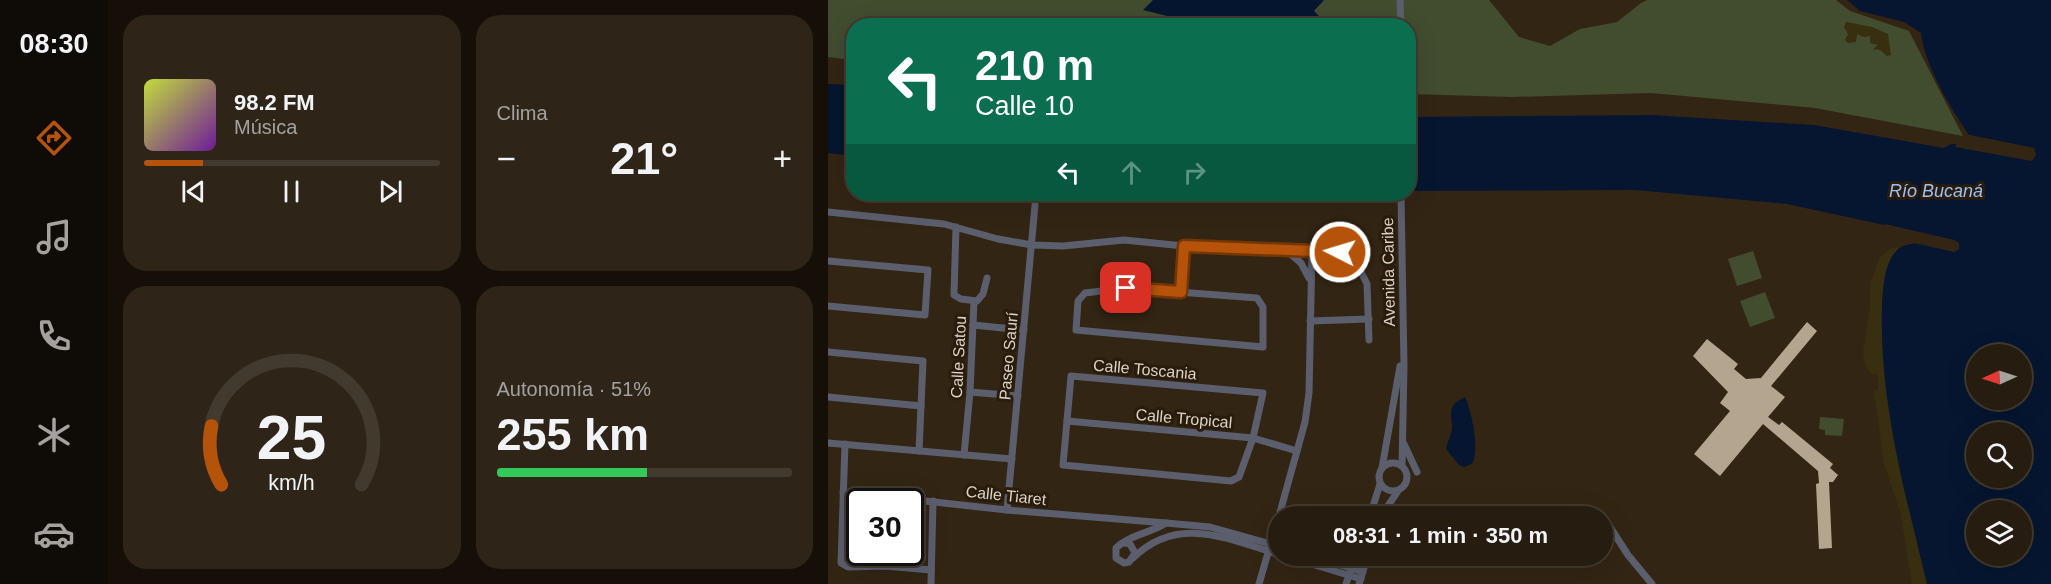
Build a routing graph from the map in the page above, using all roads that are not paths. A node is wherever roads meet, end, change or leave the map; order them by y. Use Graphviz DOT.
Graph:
graph roads {
  1 [pos="1400,0"];
  2 [pos="1401,18"];
  3 [pos="1401,201"];
  4 [pos="1035,205"];
  5 [pos="828,212"];
  6 [pos="956,227"];
  7 [pos="1032,245"];
  8 [pos="1184,246"];
  9 [pos="1312,250"];
  10 [pos="1287,251"];
  11 [pos="828,261"];
  12 [pos="987,278"];
  13 [pos="1310,280"];
  14 [pos="1181,292"];
  15 [pos="974,301"];
  16 [pos="828,306"];
  17 [pos="1369,319"];
  18 [pos="1310,321"];
  19 [pos="973,325"];
  20 [pos="1024,330"];
  21 [pos="1369,340"];
  22 [pos="1403,349"];
  23 [pos="828,352"];
  24 [pos="970,392"];
  25 [pos="1018,396"];
  26 [pos="828,397"];
  27 [pos="921,406"];
  28 [pos="1067,421"];
  29 [pos="1253,438"];
  30 [pos="1403,440"];
  31 [pos="828,443"];
  32 [pos="845,444"];
  33 [pos="919,451"];
  34 [pos="1297,451"];
  35 [pos="964,455"];
  36 [pos="1012,459"];
  37 [pos="1402,466"];
  38 [pos="1382,468"];
  39 [pos="1417,472"];
  40 [pos="1380,484"];
  41 [pos="1398,490"];
  42 [pos="843,492"];
  43 [pos="846,492"];
  44 [pos="924,501"];
  45 [pos="933,501"];
  46 [pos="1281,506"];
  47 [pos="1373,506"];
  48 [pos="1388,506"];
  49 [pos="1007,510"];
  50 [pos="1139,521"];
  51 [pos="1166,523"];
  52 [pos="1613,531"];
  53 [pos="1143,534"];
  54 [pos="1125,543"];
  55 [pos="1268,546"];
  56 [pos="1268,546"];
  57 [pos="1133,558"];
  58 [pos="1268,558"];
  59 [pos="846,566"];
  60 [pos="846,566"];
  61 [pos="885,566"];
  62 [pos="1329,566"];
  63 [pos="1337,566"];
  64 [pos="1352,566"];
  65 [pos="931,570"];
  66 [pos="1350,571"];
  67 [pos="1361,578"];
  68 [pos="931,584"];
  69 [pos="1259,584"];
  70 [pos="1346,584"];
  71 [pos="1652,584"];
  1 -- 2 [label="street"];
  3 -- 22 [label="street, Avenida Caribe"];
  4 -- 7 [label="street, Paseo Saurí"];
  5 -- 6 [label="street"];
  6 -- 7 [label="street"];
  6 -- 15 [label="street"];
  7 -- 8 [label="street"];
  7 -- 20 [label="street, Paseo Saurí"];
  8 -- 10 [label="street"];
  8 -- 14 [label="street"];
  9 -- 10 [label="street"];
  9 -- 13 [label="street"];
  9 -- 17 [label="street"];
  10 -- 13 [label="street"];
  11 -- 16 [label="street"];
  12 -- 15 [label="street"];
  13 -- 18 [label="street"];
  14 -- 14 [label="street"];
  15 -- 19 [label="street, Calle Satou"];
  17 -- 18 [label="street"];
  17 -- 21 [label="street"];
  18 -- 34 [label="street"];
  19 -- 20 [label="street"];
  19 -- 24 [label="street, Calle Satou"];
  20 -- 25 [label="street, Paseo Saurí"];
  22 -- 30 [label="street, Avenida Caribe"];
  22 -- 38 [label="street, Avenida Caribe"];
  23 -- 27 [label="street"];
  24 -- 25 [label="street"];
  24 -- 35 [label="street, Calle Satou"];
  25 -- 36 [label="street, Paseo Saurí"];
  26 -- 27 [label="street"];
  27 -- 33 [label="street"];
  28 -- 29 [label="street, Calle Tropical"];
  28 -- 29 [label="street, Calle Toscania"];
  28 -- 29 [label="street, Calle Toscania"];
  29 -- 34 [label="street, Calle Tropical"];
  30 -- 37 [label="street, Avenida Caribe"];
  30 -- 39 [label="street"];
  31 -- 32 [label="street"];
  32 -- 33 [label="street"];
  32 -- 42 [label="street"];
  33 -- 35 [label="street"];
  34 -- 46 [label="street"];
  35 -- 36 [label="street"];
  36 -- 49 [label="street, Paseo Saurí"];
  37 -- 38 [label="street"];
  37 -- 41 [label="street"];
  38 -- 40 [label="street"];
  40 -- 41 [label="street"];
  40 -- 47 [label="street"];
  41 -- 48 [label="street"];
  42 -- 43 [label="street, Calle Tiaret"];
  42 -- 59 [label="street"];
  44 -- 45 [label="street, Calle Tiaret"];
  45 -- 49 [label="street, Calle Tiaret"];
  45 -- 65 [label="street"];
  49 -- 50 [label="street, Calle Tiaret"];
  50 -- 51 [label="street, Calle Tiaret"];
  50 -- 53 [label="street"];
  51 -- 53 [label="street"];
  51 -- 55 [label="street, Calle Tiaret"];
  52 -- 71 [label="street"];
  53 -- 54 [label="street"];
  54 -- 57 [label="street"];
  54 -- 57 [label="street"];
  56 -- 57 [label="street"];
  58 -- 69 [label="street"];
  60 -- 61 [label="street"];
  61 -- 65 [label="street"];
  62 -- 66 [label="street"];
  63 -- 66 [label="street"];
  64 -- 66 [label="street"];
  65 -- 68 [label="street"];
  66 -- 67 [label="street"];
  66 -- 70 [label="street"];
}
